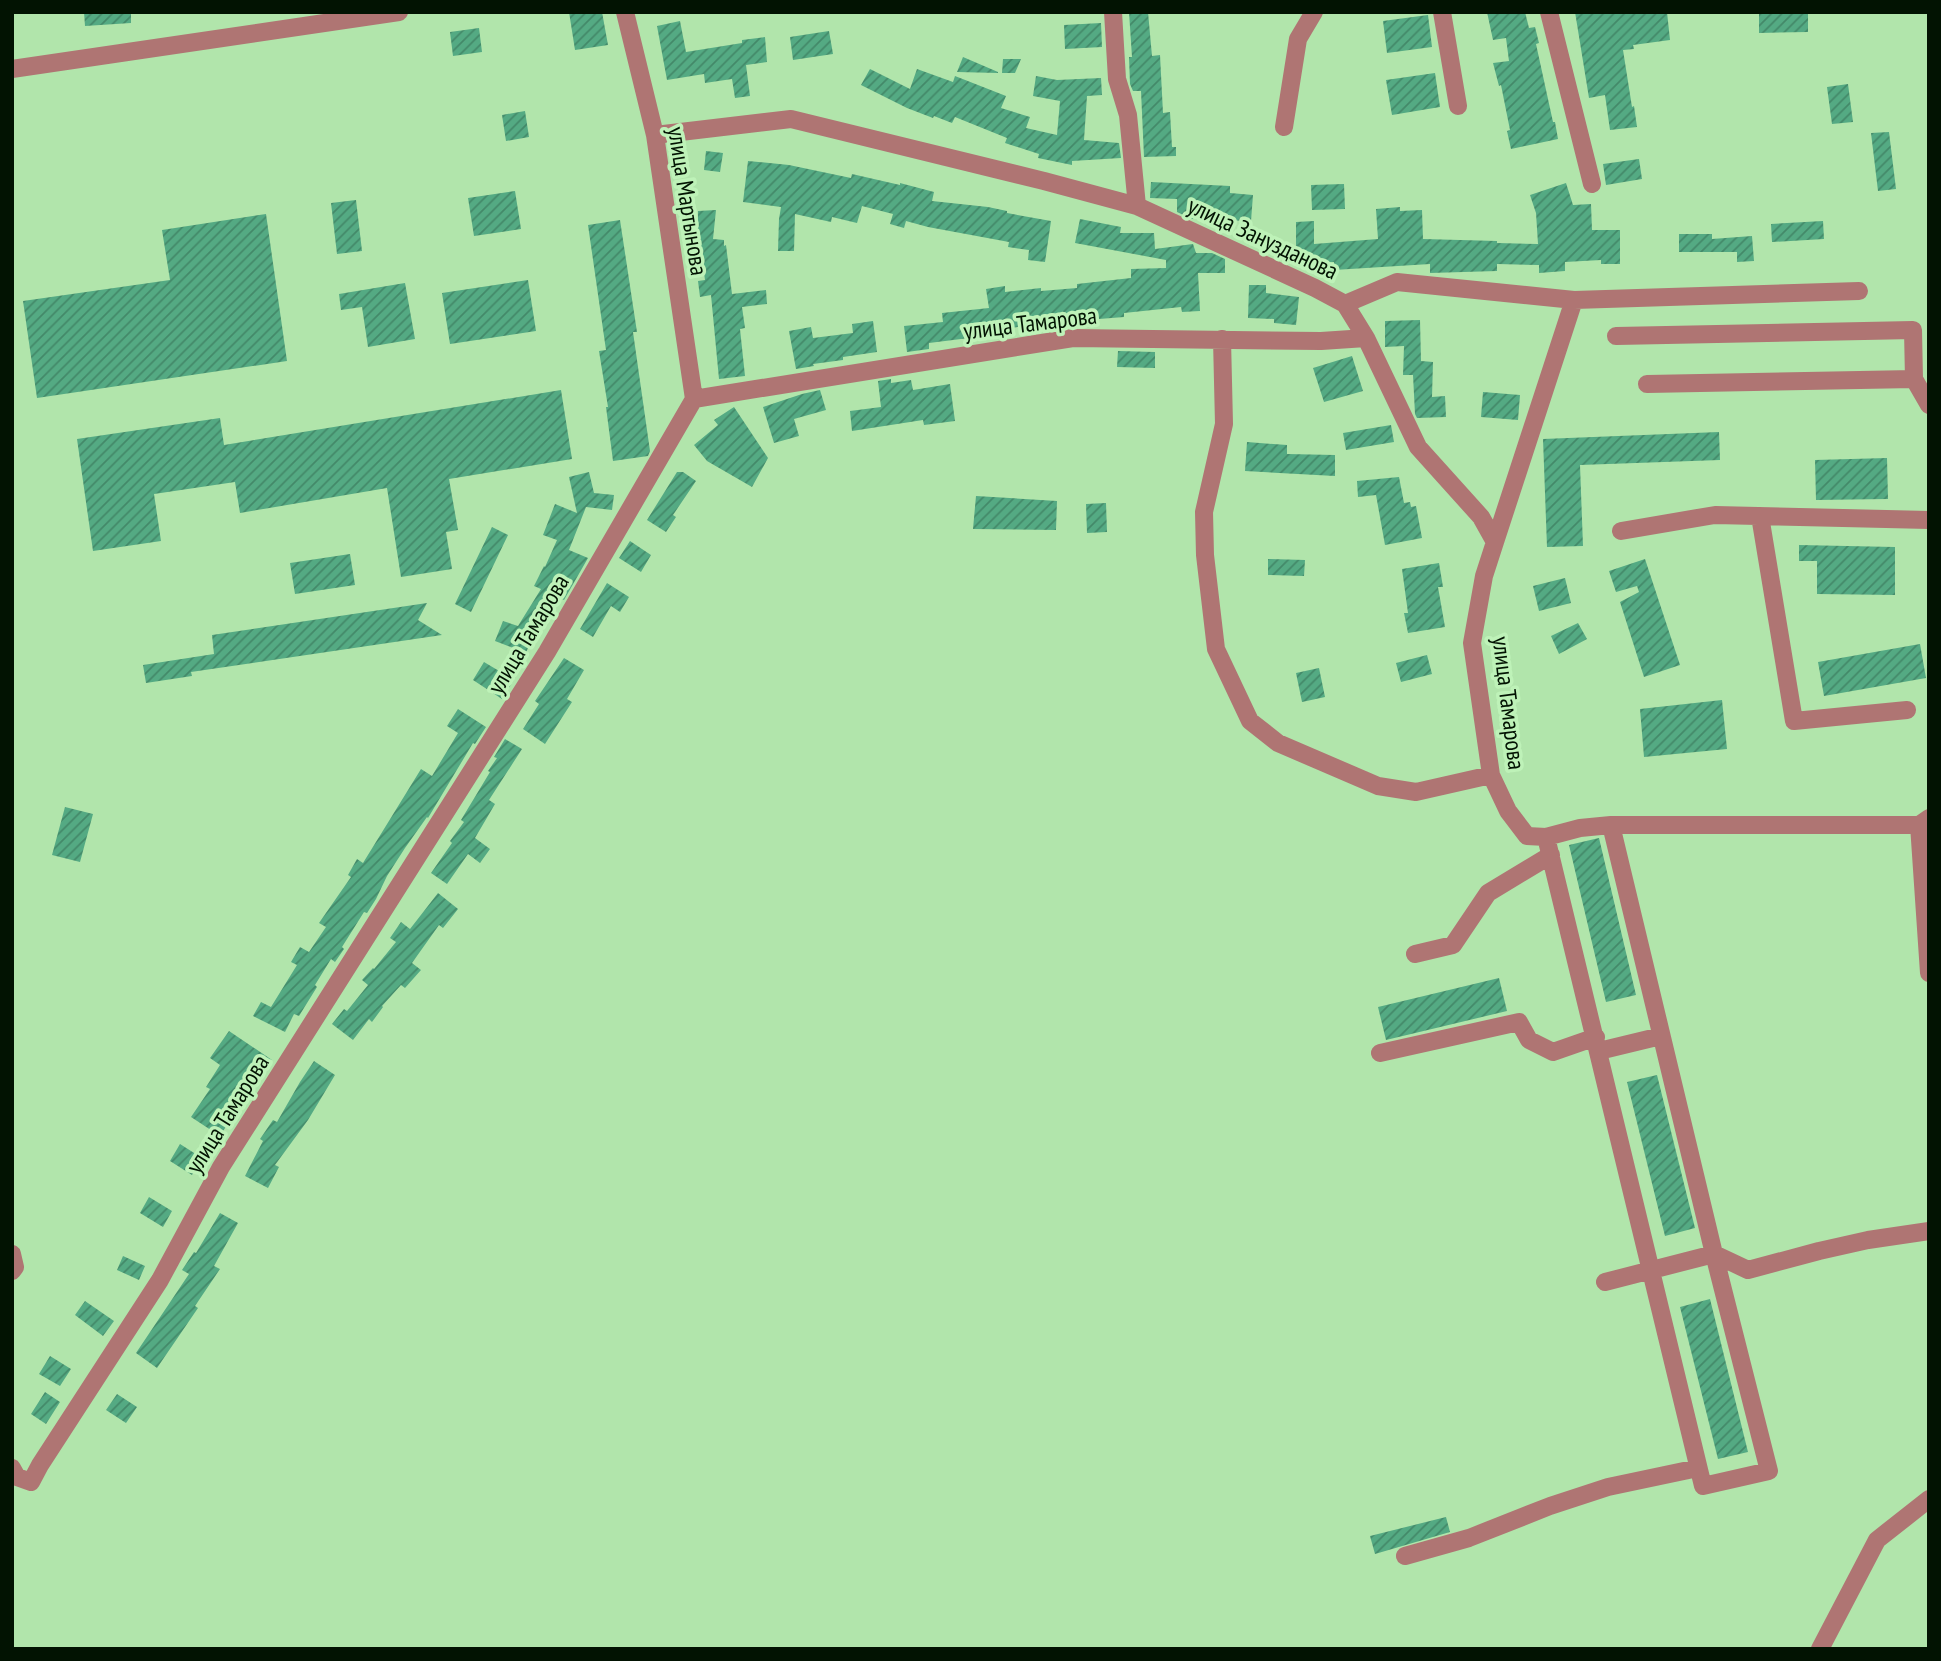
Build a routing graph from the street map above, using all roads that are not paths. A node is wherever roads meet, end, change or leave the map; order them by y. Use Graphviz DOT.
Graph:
graph roads {
  1 [pos="399,12"];
  2 [pos="625,12"];
  3 [pos="1113,12"];
  4 [pos="1314,12"];
  5 [pos="1442,12"];
  6 [pos="1549,12"];
  7 [pos="338,17"];
  8 [pos="12,69"];
  9 [pos="1458,106"];
  10 [pos="1284,127"];
  11 [pos="655,135"];
  12 [pos="1592,184"];
  13 [pos="1137,206"];
  14 [pos="1859,291"];
  15 [pos="1574,300"];
  16 [pos="1345,304"];
  17 [pos="1921,330"];
  18 [pos="1616,336"];
  19 [pos="1366,338"];
  20 [pos="1222,339"];
  21 [pos="1914,379"];
  22 [pos="1647,384"];
  23 [pos="694,398"];
  24 [pos="1929,405"];
  25 [pos="1760,516"];
  26 [pos="1929,520"];
  27 [pos="1621,531"];
  28 [pos="1495,542"];
  29 [pos="1908,710"];
  30 [pos="1491,775"];
  31 [pos="1924,821"];
  32 [pos="1611,825"];
  33 [pos="1549,846"];
  34 [pos="1415,954"];
  35 [pos="1929,973"];
  36 [pos="1661,1036"];
  37 [pos="1597,1044"];
  38 [pos="1380,1053"];
  39 [pos="1929,1231"];
  40 [pos="12,1254"];
  41 [pos="1714,1254"];
  42 [pos="1650,1270"];
  43 [pos="12,1271"];
  44 [pos="1605,1282"];
  45 [pos="12,1468"];
  46 [pos="1698,1468"];
  47 [pos="1929,1499"];
  48 [pos="1405,1556"];
  49 [pos="1820,1649"];
  1 -- 7 [label="street"];
  2 -- 11 [label="street, улица Мартынова"];
  3 -- 13 [label="street"];
  4 -- 10 [label="street"];
  5 -- 9 [label="street"];
  6 -- 12 [label="street"];
  7 -- 8 [label="street"];
  11 -- 13 [label="street, улица Занузданова"];
  11 -- 23 [label="street, улица Мартынова"];
  13 -- 16 [label="street, улица Занузданова"];
  14 -- 15 [label="street, улица Занузданова"];
  15 -- 16 [label="street, улица Занузданова"];
  15 -- 28 [label="street, улица Тамарова"];
  16 -- 19 [label="street"];
  17 -- 18 [label="street"];
  17 -- 21 [label="street"];
  19 -- 20 [label="street, улица Тамарова"];
  19 -- 28 [label="street"];
  20 -- 23 [label="street, улица Тамарова"];
  20 -- 30 [label="street"];
  21 -- 22 [label="street"];
  21 -- 24 [label="street"];
  23 -- 45 [label="street, улица Тамарова"];
  25 -- 26 [label="street"];
  25 -- 27 [label="street"];
  25 -- 29 [label="street"];
  28 -- 30 [label="street, улица Тамарова"];
  30 -- 33 [label="street, улица Тамарова"];
  31 -- 32 [label="street"];
  31 -- 35 [label="street"];
  32 -- 33 [label="street"];
  32 -- 36 [label="street"];
  33 -- 34 [label="street"];
  33 -- 37 [label="street"];
  36 -- 37 [label="street"];
  36 -- 41 [label="street"];
  37 -- 38 [label="street"];
  37 -- 42 [label="street"];
  39 -- 41 [label="street"];
  40 -- 43 [label="street"];
  41 -- 42 [label="street"];
  41 -- 46 [label="street"];
  42 -- 44 [label="street"];
  42 -- 46 [label="street"];
  46 -- 48 [label="street"];
  47 -- 49 [label="street"];
}
